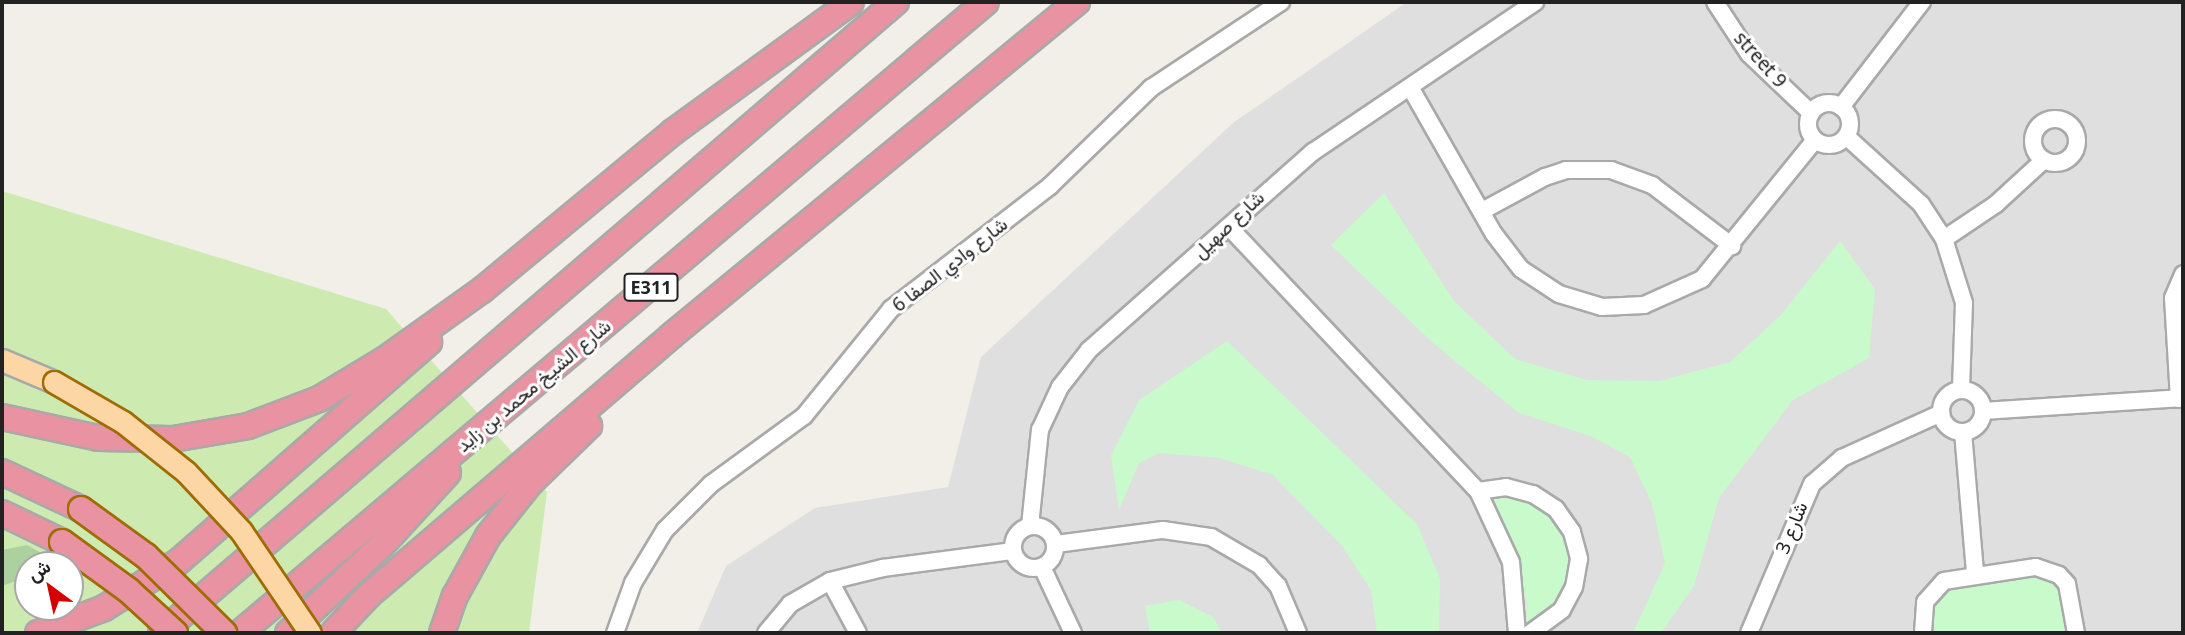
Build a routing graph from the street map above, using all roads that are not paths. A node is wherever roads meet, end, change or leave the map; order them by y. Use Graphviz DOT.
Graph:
graph roads {
  1 [pos="851,2"];
  2 [pos="896,2"];
  3 [pos="986,2"];
  4 [pos="1077,2"];
  5 [pos="1281,2"];
  6 [pos="1535,2"];
  7 [pos="1715,2"];
  8 [pos="1922,2"];
  9 [pos="1410,88"];
  10 [pos="1841,107"];
  11 [pos="1811,113"];
  12 [pos="1847,137"];
  13 [pos="1815,140"];
  14 [pos="2044,160"];
  15 [pos="1482,211"];
  16 [pos="1229,226"];
  17 [pos="1944,239"];
  18 [pos="1732,246"];
  19 [pos="2183,274"];
  20 [pos="482,290"];
  21 [pos="671,336"];
  22 [pos="2,360"];
  23 [pos="1961,390"];
  24 [pos="2181,398"];
  25 [pos="1983,411"];
  26 [pos="1941,413"];
  27 [pos="2,417"];
  28 [pos="498,418"];
  29 [pos="1964,432"];
  30 [pos="2,472"];
  31 [pos="1478,491"];
  32 [pos="2,513"];
  33 [pos="1030,526"];
  34 [pos="1056,544"];
  35 [pos="1013,551"];
  36 [pos="1042,567"];
  37 [pos="1975,573"];
  38 [pos="830,581"];
  39 [pos="37,633"];
  40 [pos="161,633"];
  41 [pos="174,633"];
  42 [pos="224,633"];
  43 [pos="240,633"];
  44 [pos="288,633"];
  45 [pos="310,633"];
  46 [pos="333,633"];
  47 [pos="442,633"];
  48 [pos="615,633"];
  49 [pos="766,633"];
  50 [pos="858,633"];
  51 [pos="1073,633"];
  52 [pos="1298,633"];
  53 [pos="1517,633"];
  54 [pos="1530,633"];
  55 [pos="1749,633"];
  56 [pos="1923,633"];
  57 [pos="2076,633"];
  1 -- 20 [label="highway"];
  2 -- 40 [label="highway, E311"];
  3 -- 28 [label="highway, شارع الشيخ محمد بن زايد / E311"];
  4 -- 21 [label="highway"];
  5 -- 48 [label="street, شارع وادي الصفا 6"];
  6 -- 9 [label="street, شارع صهيل"];
  7 -- 11 [label="street, street 9"];
  8 -- 10 [label="street"];
  9 -- 15 [label="street"];
  9 -- 16 [label="street, شارع صهيل"];
  10 -- 11 [label="street"];
  10 -- 12 [label="street"];
  11 -- 13 [label="street"];
  12 -- 13 [label="street"];
  12 -- 17 [label="street"];
  13 -- 18 [label="street"];
  14 -- 17 [label="street"];
  15 -- 18 [label="street"];
  15 -- 18 [label="street"];
  16 -- 31 [label="street"];
  16 -- 33 [label="street, شارع صهيل"];
  17 -- 23 [label="street"];
  19 -- 24 [label="street"];
  20 -- 27 [label="highway"];
  20 -- 39 [label="highway"];
  21 -- 46 [label="highway"];
  21 -- 47 [label="highway"];
  22 -- 45 [label="main road, bridge"];
  23 -- 25 [label="street"];
  23 -- 26 [label="street"];
  24 -- 25 [label="street"];
  25 -- 29 [label="street"];
  26 -- 29 [label="street"];
  26 -- 55 [label="street, 3 شارع"];
  28 -- 43 [label="highway, شارع الشيخ محمد بن زايد / E311"];
  28 -- 44 [label="highway"];
  29 -- 37 [label="street"];
  30 -- 42 [label="highway, bridge"];
  31 -- 53 [label="street"];
  31 -- 54 [label="street"];
  32 -- 41 [label="highway, bridge"];
  33 -- 34 [label="street"];
  33 -- 35 [label="street"];
  34 -- 36 [label="street"];
  34 -- 52 [label="street"];
  35 -- 36 [label="street"];
  35 -- 38 [label="street"];
  36 -- 51 [label="street"];
  37 -- 56 [label="street"];
  37 -- 57 [label="street"];
  38 -- 49 [label="street"];
  38 -- 50 [label="street"];
}
